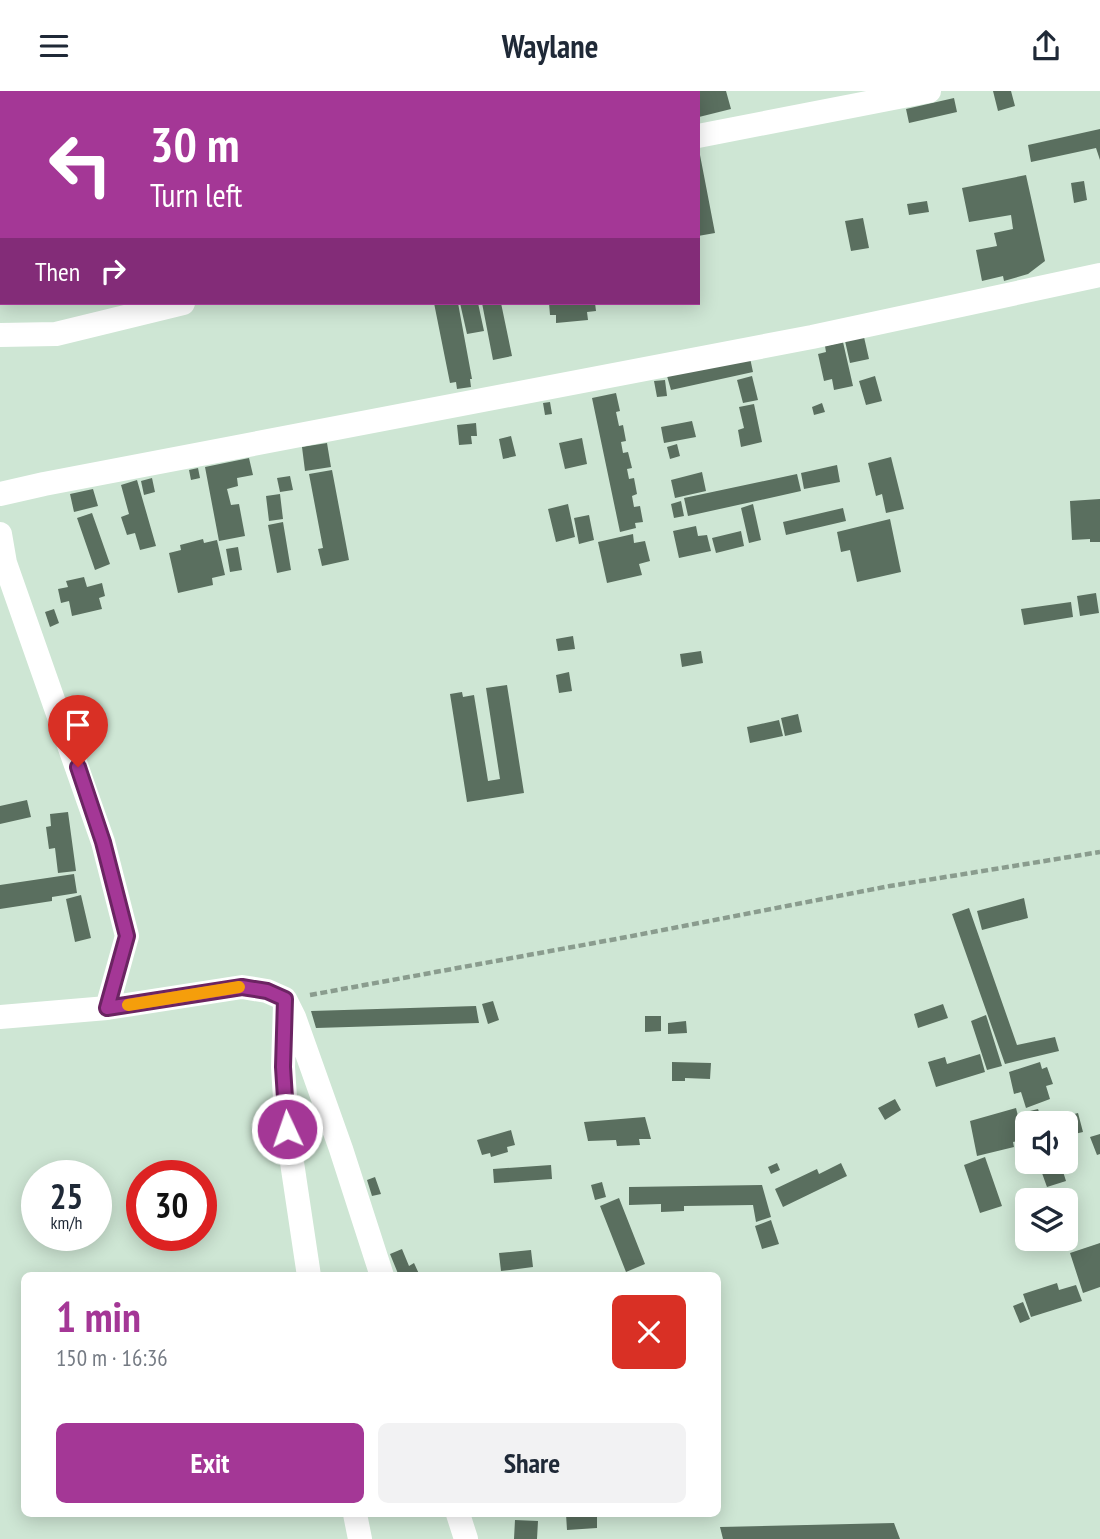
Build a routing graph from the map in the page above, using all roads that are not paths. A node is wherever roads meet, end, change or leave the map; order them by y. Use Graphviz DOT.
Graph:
graph roads {
  1 [pos="929,91"];
  2 [pos="700,136"];
  3 [pos="1100,275"];
  4 [pos="175,305"];
  5 [pos="0,335"];
  6 [pos="0,494"];
  7 [pos="0,534"];
  8 [pos="285,999"];
  9 [pos="107,1008"];
  10 [pos="0,1017"];
  11 [pos="308,1272"];
  12 [pos="381,1272"];
  13 [pos="356,1517"];
  14 [pos="459,1517"];
  15 [pos="360,1539"];
  16 [pos="466,1539"];
  1 -- 2 [label="street"];
  3 -- 6 [label="street"];
  4 -- 5 [label="street"];
  7 -- 9 [label="street"];
  8 -- 9 [label="street"];
  8 -- 11 [label="street"];
  8 -- 12 [label="street"];
  9 -- 10 [label="street"];
  13 -- 15 [label="street"];
  14 -- 16 [label="street"];
}
